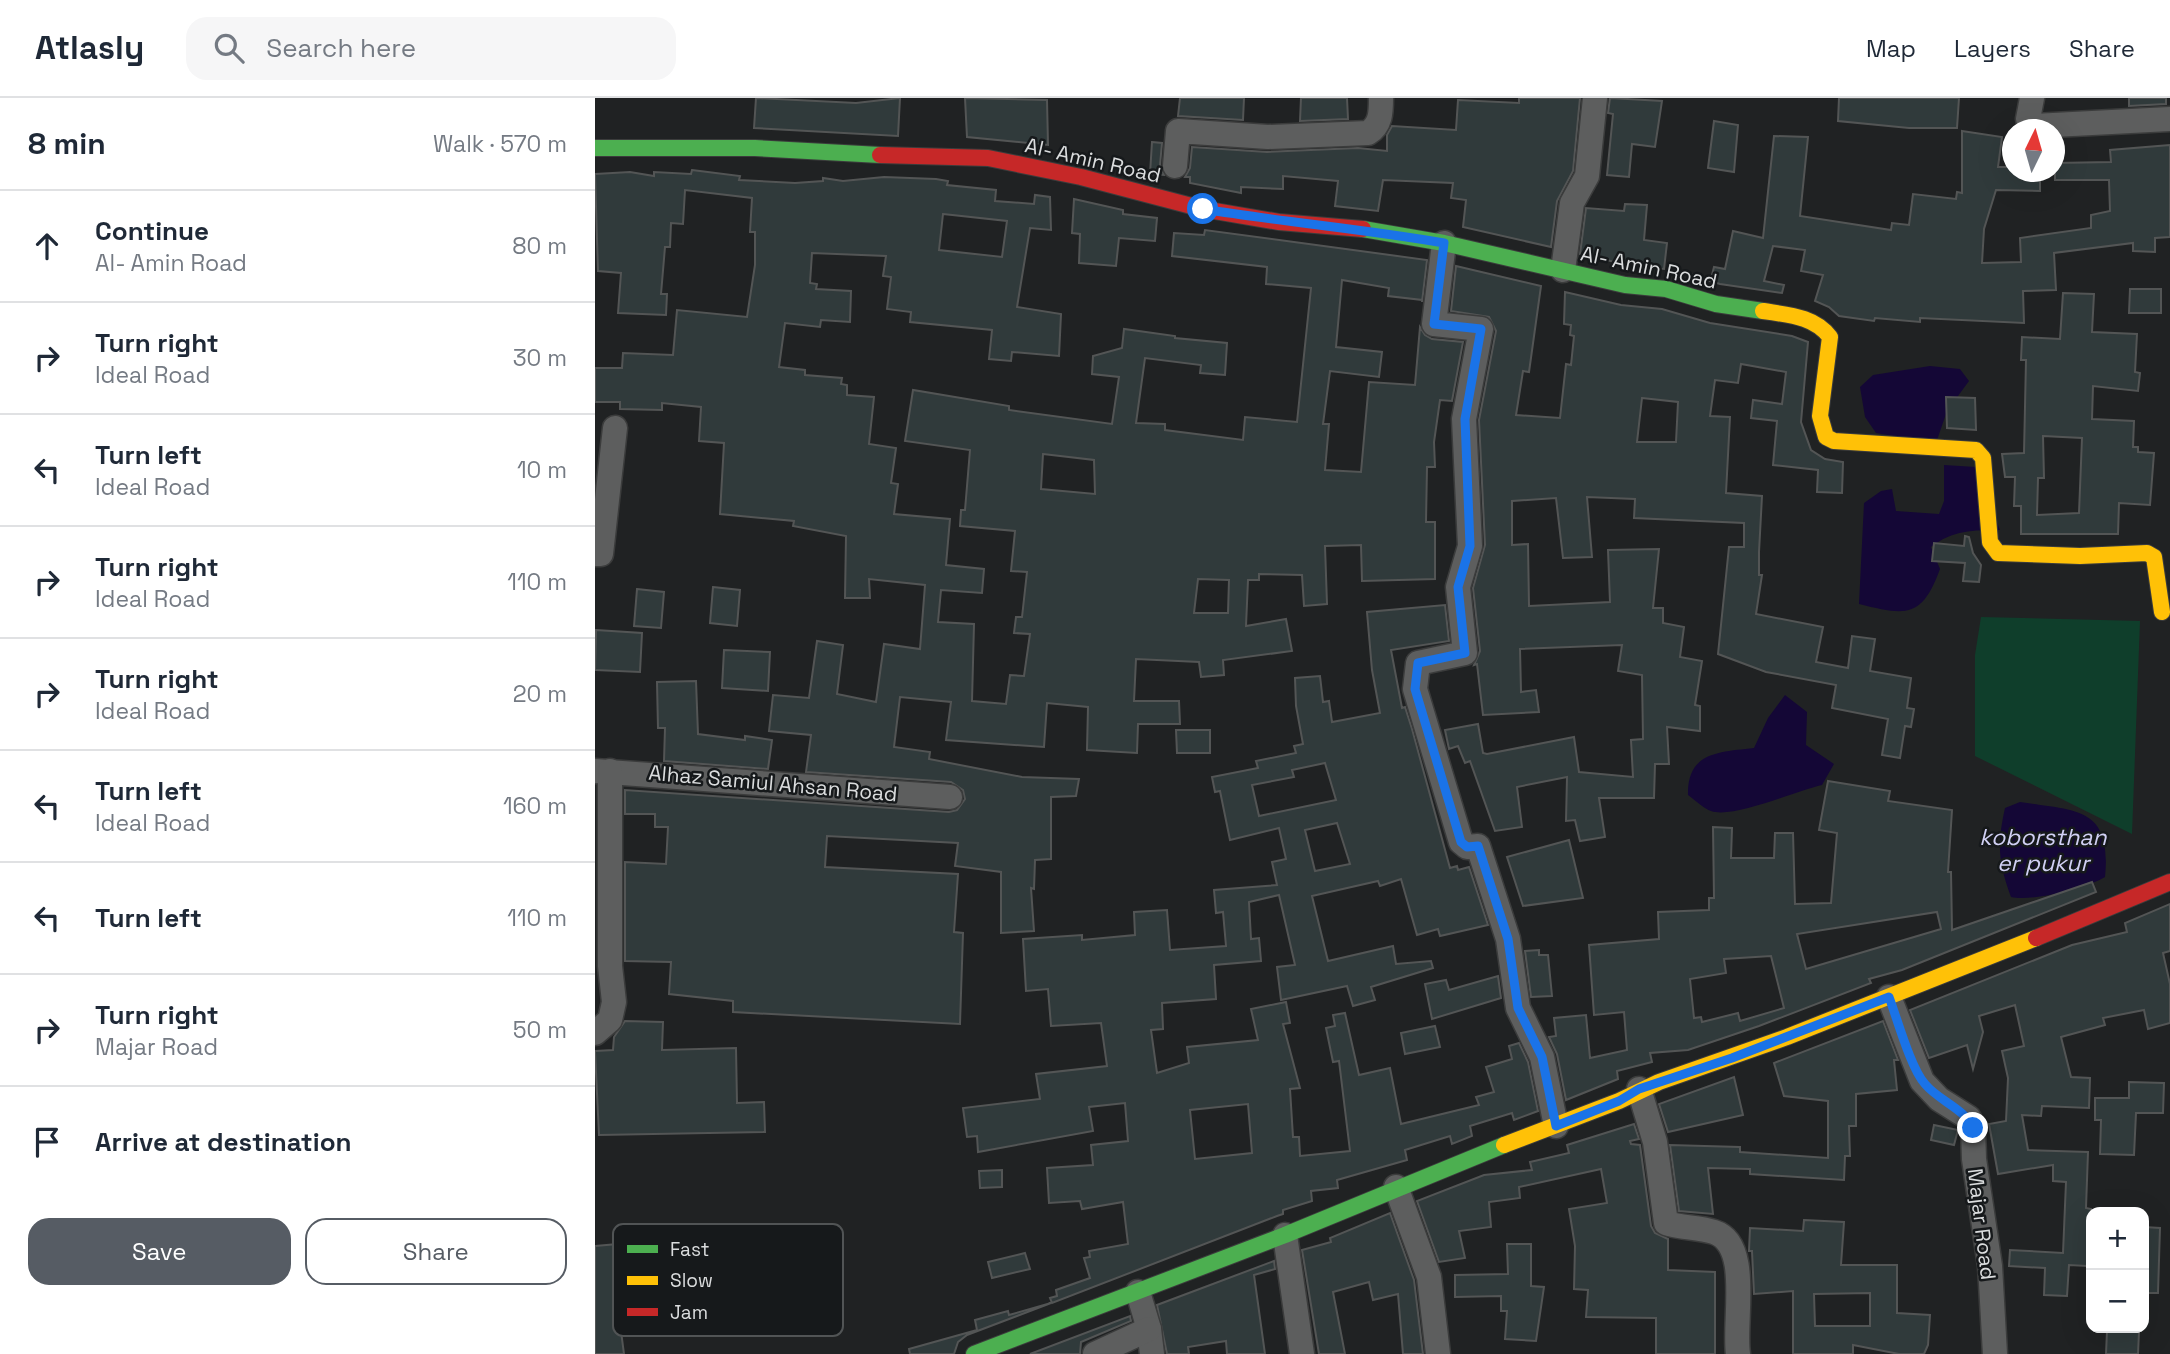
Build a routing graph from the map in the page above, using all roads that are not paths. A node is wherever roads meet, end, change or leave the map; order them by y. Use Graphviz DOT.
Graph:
graph roads {
  1 [pos="1381,98"];
  2 [pos="1595,98"];
  3 [pos="2032,98"];
  4 [pos="2170,119"];
  5 [pos="595,148"];
  6 [pos="1175,166"];
  7 [pos="1444,243"];
  8 [pos="1563,270"];
  9 [pos="615,428"];
  10 [pos="595,554"];
  11 [pos="2162,612"];
  12 [pos="602,771"];
  13 [pos="950,797"];
  14 [pos="2170,883"];
  15 [pos="1889,997"];
  16 [pos="595,1033"];
  17 [pos="1639,1089"];
  18 [pos="1556,1126"];
  19 [pos="1396,1187"];
  20 [pos="1285,1235"];
  21 [pos="1138,1292"];
  22 [pos="1149,1329"];
  23 [pos="1001,1349"];
  24 [pos="974,1354"];
  25 [pos="1095,1354"];
  26 [pos="1152,1354"];
  27 [pos="1302,1354"];
  28 [pos="1438,1354"];
  29 [pos="1738,1354"];
  30 [pos="1995,1354"];
  1 -- 6 [label="street"];
  2 -- 8 [label="street"];
  3 -- 4 [label="street"];
  5 -- 7 [label="street, Al- Amin Road"];
  7 -- 8 [label="street, Al- Amin Road"];
  7 -- 18 [label="street"];
  8 -- 11 [label="street, Al- Amin Road"];
  9 -- 10 [label="street"];
  12 -- 13 [label="street, Alhaz Samiul Ahsan Road"];
  12 -- 16 [label="street"];
  14 -- 15 [label="street"];
  15 -- 17 [label="street"];
  15 -- 30 [label="street, Majar Road"];
  17 -- 18 [label="street"];
  17 -- 29 [label="street"];
  18 -- 19 [label="street"];
  19 -- 20 [label="street"];
  19 -- 28 [label="street"];
  20 -- 21 [label="street"];
  20 -- 27 [label="street"];
  21 -- 22 [label="street"];
  21 -- 23 [label="street"];
  22 -- 25 [label="street"];
  22 -- 26 [label="street"];
  23 -- 24 [label="street"];
}
